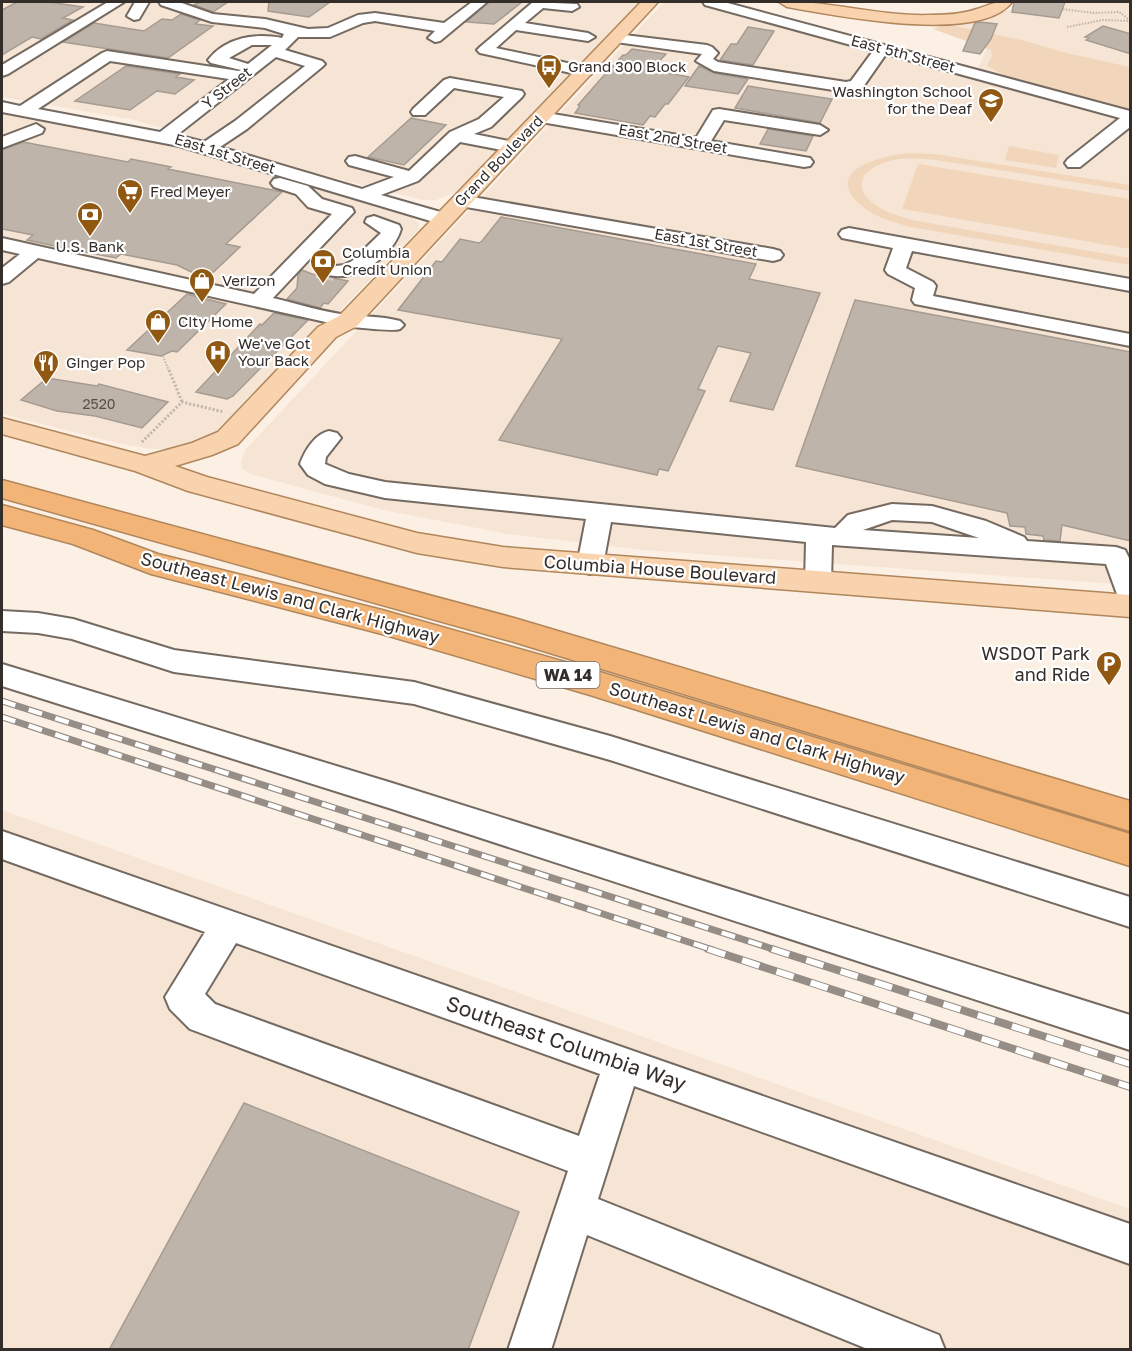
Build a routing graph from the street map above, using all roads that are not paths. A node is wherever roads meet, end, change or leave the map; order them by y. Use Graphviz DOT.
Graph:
graph roads {
  1 [pos="117,2"];
  2 [pos="142,2"];
  3 [pos="480,2"];
  4 [pos="651,2"];
  5 [pos="710,2"];
  6 [pos="787,2"];
  7 [pos="1004,2"];
  8 [pos="177,3"];
  9 [pos="572,7"];
  10 [pos="134,16"];
  11 [pos="512,25"];
  12 [pos="447,28"];
  13 [pos="813,29"];
  14 [pos="588,37"];
  15 [pos="435,38"];
  16 [pos="616,38"];
  17 [pos="285,42"];
  18 [pos="882,48"];
  19 [pos="948,51"];
  20 [pos="526,59"];
  21 [pos="2,71"];
  22 [pos="248,71"];
  23 [pos="514,71"];
  24 [pos="585,71"];
  25 [pos="8,110"];
  26 [pos="56,116"];
  27 [pos="541,117"];
  28 [pos="1131,117"];
  29 [pos="484,123"];
  30 [pos="36,129"];
  31 [pos="820,130"];
  32 [pos="165,136"];
  33 [pos="456,136"];
  34 [pos="2,143"];
  35 [pos="701,144"];
  36 [pos="512,147"];
  37 [pos="207,148"];
  38 [pos="356,161"];
  39 [pos="804,162"];
  40 [pos="1074,163"];
  41 [pos="237,164"];
  42 [pos="412,177"];
  43 [pos="339,187"];
  44 [pos="363,195"];
  45 [pos="461,201"];
  46 [pos="315,203"];
  47 [pos="444,219"];
  48 [pos="374,222"];
  49 [pos="849,234"];
  50 [pos="2,244"];
  51 [pos="904,245"];
  52 [pos="35,251"];
  53 [pos="774,255"];
  54 [pos="296,263"];
  55 [pos="2,278"];
  56 [pos="1131,285"];
  57 [pos="259,301"];
  58 [pos="348,321"];
  59 [pos="393,325"];
  60 [pos="1131,340"];
  61 [pos="2,426"];
  62 [pos="228,433"];
  63 [pos="329,438"];
  64 [pos="2,443"];
  65 [pos="144,453"];
  66 [pos="198,484"];
  67 [pos="2,489"];
  68 [pos="600,514"];
  69 [pos="2,515"];
  70 [pos="2,533"];
  71 [pos="830,536"];
  72 [pos="151,563"];
  73 [pos="590,565"];
  74 [pos="818,582"];
  75 [pos="1131,598"];
  76 [pos="1131,606"];
  77 [pos="2,621"];
  78 [pos="2,675"];
  79 [pos="1131,816"];
  80 [pos="2,845"];
  81 [pos="1131,850"];
  82 [pos="1131,912"];
  83 [pos="228,925"];
  84 [pos="1131,1034"];
  85 [pos="622,1065"];
  86 [pos="591,1160"];
  87 [pos="574,1210"];
  88 [pos="1131,1244"];
  89 [pos="529,1350"];
  90 [pos="924,1350"];
  1 -- 21 [label="street"];
  2 -- 10 [label="street"];
  3 -- 12 [label="street"];
  4 -- 16 [label="main road, Grand Boulevard"];
  5 -- 13 [label="street, East 5th Street"];
  6 -- 7 [label="main road"];
  8 -- 17 [label="street"];
  9 -- 11 [label="street"];
  11 -- 14 [label="street"];
  11 -- 20 [label="street"];
  12 -- 15 [label="street"];
  12 -- 17 [label="street"];
  13 -- 18 [label="street, East 5th Street"];
  13 -- 19 [label="street"];
  16 -- 18 [label="street"];
  16 -- 24 [label="main road, Grand Boulevard"];
  17 -- 22 [label="street, Y Street"];
  17 -- 22 [label="street"];
  17 -- 37 [label="street"];
  18 -- 28 [label="street, East 5th Street"];
  20 -- 23 [label="street"];
  20 -- 24 [label="street"];
  22 -- 25 [label="street"];
  22 -- 32 [label="street, Y Street"];
  24 -- 27 [label="main road, Grand Boulevard"];
  25 -- 26 [label="street, East 1st Street"];
  26 -- 30 [label="street"];
  26 -- 32 [label="street, East 1st Street"];
  27 -- 35 [label="street, East 2nd Street"];
  27 -- 36 [label="main road, Grand Boulevard"];
  28 -- 40 [label="street"];
  29 -- 29 [label="street"];
  29 -- 33 [label="street"];
  30 -- 34 [label="street"];
  30 -- 41 [label="street"];
  31 -- 35 [label="street"];
  32 -- 37 [label="street, East 1st Street"];
  33 -- 36 [label="street"];
  33 -- 42 [label="street"];
  35 -- 39 [label="street, East 2nd Street"];
  36 -- 45 [label="main road, Grand Boulevard"];
  37 -- 41 [label="street, East 1st Street"];
  38 -- 42 [label="street"];
  41 -- 43 [label="street, East 1st Street"];
  41 -- 46 [label="street"];
  42 -- 44 [label="street"];
  43 -- 44 [label="street, East 1st Street"];
  43 -- 46 [label="street"];
  44 -- 47 [label="street, East 1st Street"];
  45 -- 47 [label="main road, Grand Boulevard"];
  45 -- 53 [label="street, East 1st Street"];
  46 -- 54 [label="street"];
  47 -- 58 [label="main road, Grand Boulevard"];
  48 -- 54 [label="street"];
  49 -- 51 [label="street"];
  50 -- 52 [label="street"];
  51 -- 56 [label="street"];
  51 -- 60 [label="street"];
  52 -- 55 [label="street"];
  52 -- 57 [label="street"];
  54 -- 57 [label="street"];
  57 -- 58 [label="street"];
  58 -- 59 [label="street"];
  58 -- 62 [label="main road, Grand Boulevard"];
  61 -- 65 [label="main road, Columbia House Boulevard"];
  62 -- 65 [label="main road"];
  62 -- 66 [label="main road, Grand Boulevard"];
  63 -- 68 [label="street"];
  64 -- 66 [label="main road, Columbia House Boulevard"];
  65 -- 66 [label="main road, Columbia House Boulevard"];
  66 -- 73 [label="main road, Columbia House Boulevard"];
  67 -- 79 [label="highway, Southeast Lewis and Clark Highway / WA 14"];
  68 -- 71 [label="street"];
  68 -- 73 [label="street"];
  69 -- 72 [label="highway, Southeast Lewis and Clark Highway / WA 14"];
  70 -- 72 [label="highway"];
  71 -- 74 [label="street"];
  71 -- 75 [label="street"];
  72 -- 81 [label="highway, Southeast Lewis and Clark Highway / WA 14"];
  73 -- 74 [label="main road, Columbia House Boulevard"];
  74 -- 76 [label="main road, Columbia House Boulevard"];
  77 -- 82 [label="street"];
  78 -- 84 [label="street"];
  80 -- 83 [label="street, Southeast Columbia Way"];
  83 -- 85 [label="street, Southeast Columbia Way"];
  83 -- 86 [label="street"];
  85 -- 86 [label="street"];
  85 -- 88 [label="street, Southeast Columbia Way"];
  86 -- 87 [label="street"];
  87 -- 89 [label="street"];
  87 -- 90 [label="street"];
}
